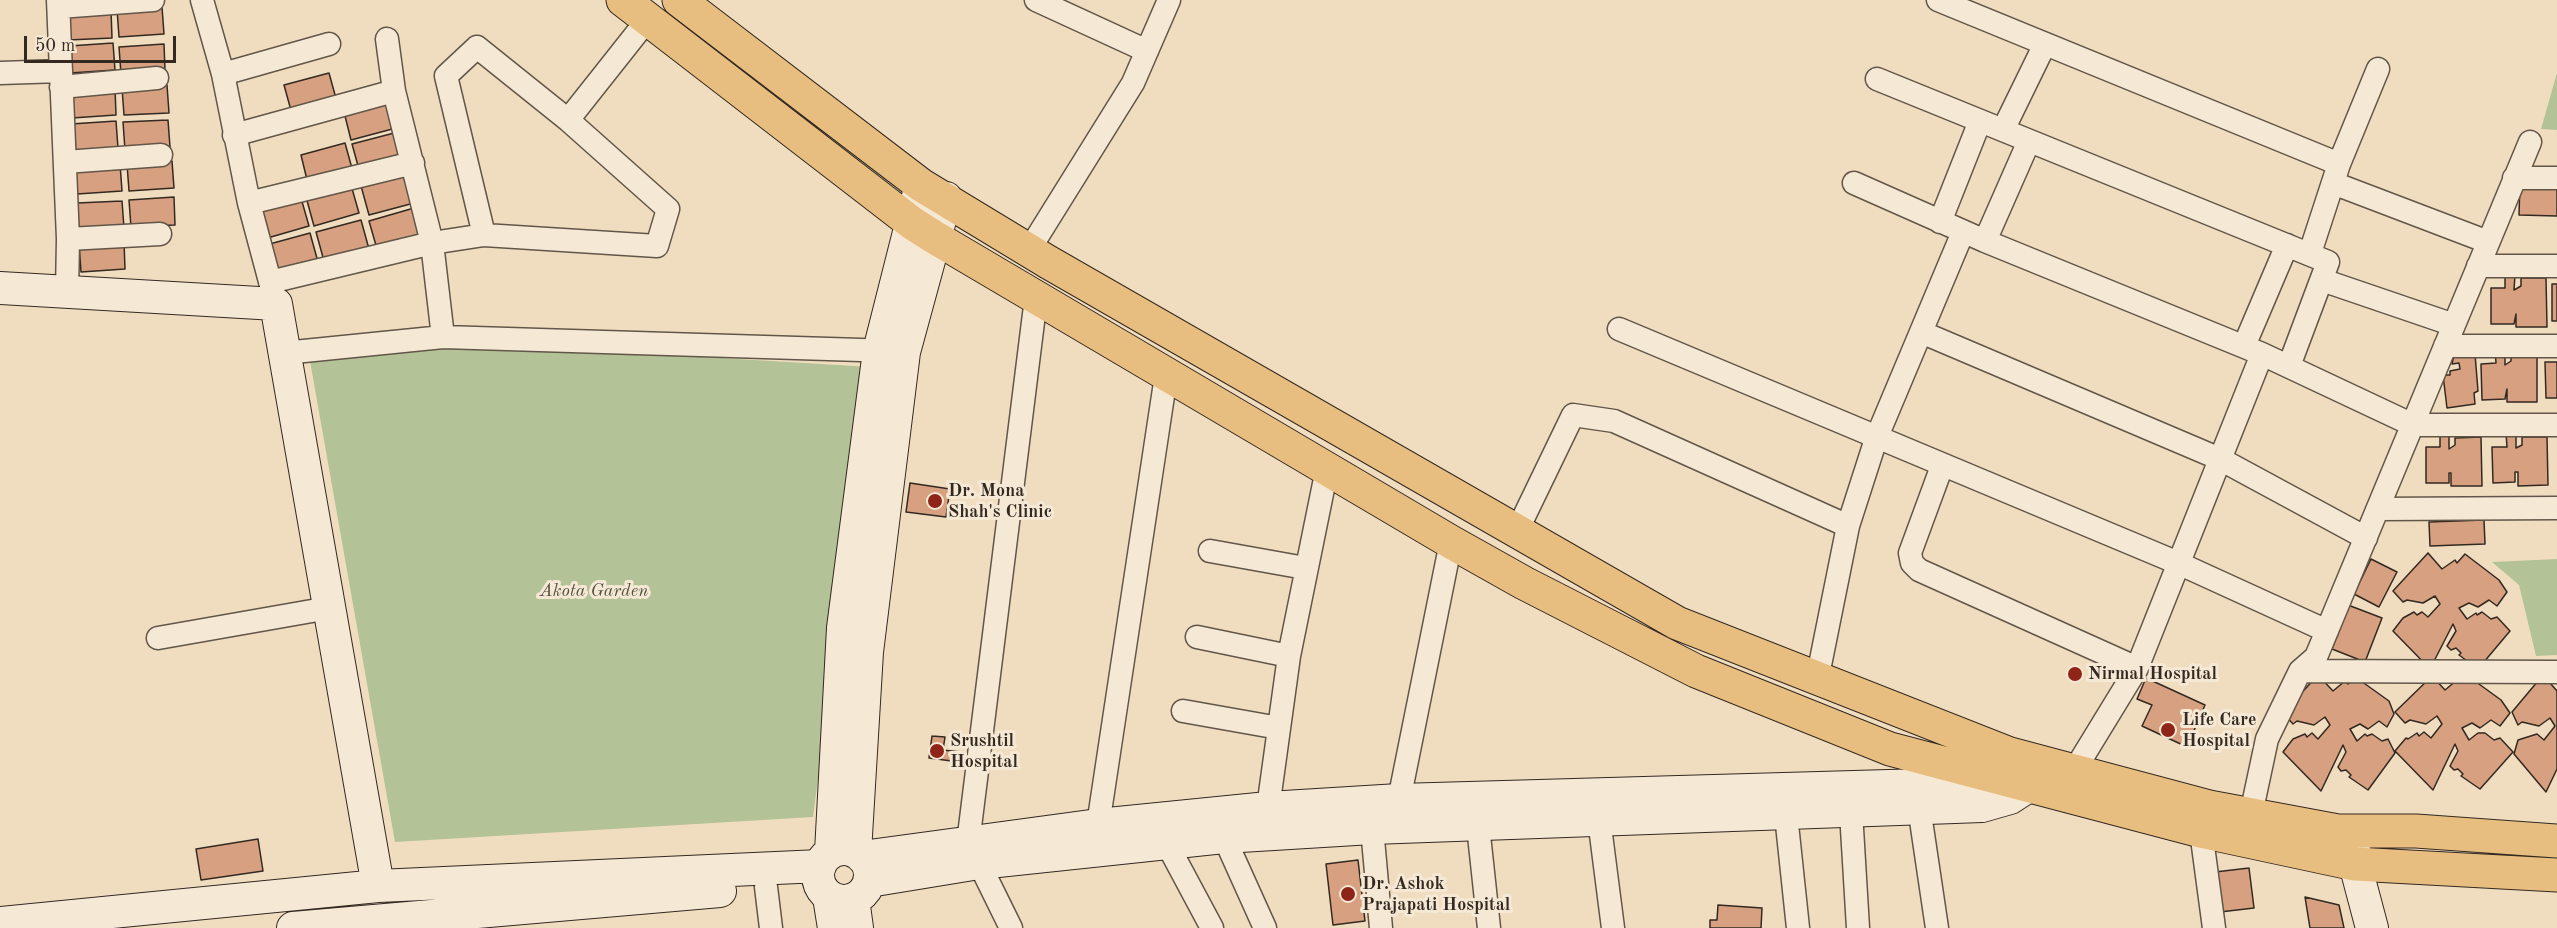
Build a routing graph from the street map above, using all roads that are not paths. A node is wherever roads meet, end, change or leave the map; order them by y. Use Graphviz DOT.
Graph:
graph roads {
  1 [pos="153,0"];
  2 [pos="202,0"];
  3 [pos="679,0"];
  4 [pos="1036,0"];
  5 [pos="1169,0"];
  6 [pos="1938,0"];
  7 [pos="59,4"];
  8 [pos="636,10"];
  9 [pos="387,39"];
  10 [pos="329,44"];
  11 [pos="2045,44"];
  12 [pos="1147,51"];
  13 [pos="2378,69"];
  14 [pos="0,73"];
  15 [pos="223,74"];
  16 [pos="157,78"];
  17 [pos="61,79"];
  18 [pos="1877,80"];
  19 [pos="394,91"];
  20 [pos="568,120"];
  21 [pos="1980,121"];
  22 [pos="2003,130"];
  23 [pos="234,135"];
  24 [pos="2029,141"];
  25 [pos="2530,141"];
  26 [pos="161,155"];
  27 [pos="64,162"];
  28 [pos="413,163"];
  29 [pos="2336,174"];
  30 [pos="2514,178"];
  31 [pos="2557,178"];
  32 [pos="1854,183"];
  33 [pos="933,191"];
  34 [pos="249,203"];
  35 [pos="1940,222"];
  36 [pos="923,230"];
  37 [pos="1962,232"];
  38 [pos="160,234"];
  39 [pos="484,235"];
  40 [pos="68,239"];
  41 [pos="1985,242"];
  42 [pos="2488,242"];
  43 [pos="432,243"];
  44 [pos="2287,245"];
  45 [pos="1029,250"];
  46 [pos="2310,253"];
  47 [pos="2478,266"];
  48 [pos="2557,266"];
  49 [pos="2322,280"];
  50 [pos="0,288"];
  51 [pos="67,292"];
  52 [pos="273,293"];
  53 [pos="1036,298"];
  54 [pos="2454,325"];
  55 [pos="1619,329"];
  56 [pos="1921,332"];
  57 [pos="443,337"];
  58 [pos="2445,346"];
  59 [pos="2557,346"];
  60 [pos="2253,350"];
  61 [pos="891,351"];
  62 [pos="284,353"];
  63 [pos="2289,366"];
  64 [pos="1166,376"];
  65 [pos="2413,425"];
  66 [pos="2557,425"];
  67 [pos="1876,439"];
  68 [pos="2220,459"];
  69 [pos="1942,466"];
  70 [pos="1327,469"];
  71 [pos="2557,508"];
  72 [pos="2378,509"];
  73 [pos="1848,526"];
  74 [pos="1517,531"];
  75 [pos="2366,538"];
  76 [pos="1451,542"];
  77 [pos="1210,551"];
  78 [pos="2178,563"];
  79 [pos="1305,568"];
  80 [pos="329,608"];
  81 [pos="2327,631"];
  82 [pos="1197,637"];
  83 [pos="158,638"];
  84 [pos="1289,656"];
  85 [pos="2137,668"];
  86 [pos="2300,671"];
  87 [pos="2557,672"];
  88 [pos="1817,680"];
  89 [pos="1183,711"];
  90 [pos="1279,728"];
  91 [pos="2003,765"];
  92 [pos="2074,771"];
  93 [pos="2036,774"];
  94 [pos="1399,800"];
  95 [pos="1919,807"];
  96 [pos="1268,808"];
  97 [pos="1851,812"];
  98 [pos="1786,815"];
  99 [pos="1599,819"];
  100 [pos="1098,825"];
  101 [pos="1478,826"];
  102 [pos="1372,828"];
  103 [pos="2248,828"];
  104 [pos="2201,831"];
  105 [pos="2353,831"];
  106 [pos="1224,837"];
  107 [pos="2557,840"];
  108 [pos="1166,842"];
  109 [pos="973,853"];
  110 [pos="2355,864"];
  111 [pos="2557,875"];
  112 [pos="844,879"];
  113 [pos="378,886"];
  114 [pos="766,887"];
  115 [pos="0,923"];
  116 [pos="382,923"];
  117 [pos="292,928"];
  118 [pos="771,928"];
  119 [pos="834,928"];
  120 [pos="1011,928"];
  121 [pos="1212,928"];
  122 [pos="1265,928"];
  123 [pos="1381,928"];
  124 [pos="1489,928"];
  125 [pos="1613,928"];
  126 [pos="1798,928"];
  127 [pos="1858,928"];
  128 [pos="1937,928"];
  129 [pos="2214,928"];
  130 [pos="2372,928"];
  1 -- 7 [label="street"];
  2 -- 15 [label="street"];
  3 -- 33 [label="main road"];
  4 -- 12 [label="street"];
  5 -- 12 [label="street"];
  6 -- 11 [label="street"];
  7 -- 17 [label="street"];
  8 -- 20 [label="street"];
  8 -- 36 [label="main road"];
  9 -- 19 [label="street"];
  10 -- 15 [label="street"];
  11 -- 22 [label="street"];
  11 -- 29 [label="street"];
  12 -- 45 [label="street"];
  13 -- 29 [label="street"];
  14 -- 17 [label="street"];
  15 -- 23 [label="street"];
  16 -- 17 [label="street"];
  17 -- 27 [label="street"];
  18 -- 21 [label="street"];
  19 -- 23 [label="street"];
  19 -- 28 [label="street"];
  20 -- 39 [label="street"];
  20 -- 39 [label="street"];
  21 -- 22 [label="street"];
  21 -- 35 [label="street"];
  22 -- 24 [label="street"];
  23 -- 34 [label="street"];
  24 -- 41 [label="street"];
  24 -- 44 [label="street"];
  25 -- 30 [label="street"];
  26 -- 27 [label="street"];
  27 -- 40 [label="street"];
  28 -- 34 [label="street"];
  28 -- 43 [label="street"];
  29 -- 42 [label="street"];
  29 -- 46 [label="street"];
  30 -- 31 [label="street"];
  30 -- 42 [label="street"];
  32 -- 35 [label="street"];
  33 -- 36 [label="main road"];
  33 -- 45 [label="main road"];
  34 -- 52 [label="street"];
  35 -- 37 [label="street"];
  36 -- 53 [label="main road"];
  36 -- 61 [label="main road"];
  37 -- 41 [label="street"];
  37 -- 56 [label="street"];
  38 -- 40 [label="street"];
  39 -- 43 [label="street"];
  40 -- 51 [label="street"];
  41 -- 60 [label="street"];
  42 -- 47 [label="street"];
  43 -- 52 [label="street"];
  43 -- 57 [label="street"];
  44 -- 46 [label="street"];
  44 -- 60 [label="street"];
  45 -- 74 [label="main road"];
  46 -- 49 [label="street"];
  47 -- 48 [label="street"];
  47 -- 54 [label="street"];
  49 -- 54 [label="street"];
  49 -- 63 [label="street"];
  50 -- 51 [label="main road"];
  51 -- 52 [label="main road"];
  52 -- 62 [label="main road"];
  53 -- 64 [label="main road"];
  53 -- 109 [label="street"];
  54 -- 58 [label="street"];
  55 -- 67 [label="street"];
  56 -- 67 [label="street"];
  56 -- 68 [label="street"];
  57 -- 61 [label="street"];
  57 -- 62 [label="street"];
  58 -- 59 [label="street"];
  58 -- 65 [label="street"];
  60 -- 63 [label="street"];
  60 -- 68 [label="street"];
  61 -- 112 [label="main road"];
  62 -- 80 [label="main road"];
  63 -- 65 [label="street"];
  64 -- 70 [label="main road"];
  64 -- 100 [label="street"];
  65 -- 66 [label="street"];
  65 -- 72 [label="street"];
  67 -- 69 [label="street"];
  67 -- 73 [label="street"];
  68 -- 75 [label="street"];
  68 -- 78 [label="street"];
  69 -- 78 [label="street"];
  69 -- 85 [label="street"];
  70 -- 76 [label="main road"];
  70 -- 79 [label="street"];
  71 -- 72 [label="street"];
  72 -- 75 [label="street"];
  73 -- 74 [label="street"];
  73 -- 88 [label="street"];
  74 -- 88 [label="main road"];
  75 -- 81 [label="street"];
  76 -- 91 [label="main road"];
  76 -- 94 [label="street"];
  77 -- 79 [label="street"];
  78 -- 81 [label="street"];
  78 -- 85 [label="street"];
  79 -- 84 [label="street"];
  80 -- 83 [label="street"];
  80 -- 113 [label="main road"];
  81 -- 86 [label="street"];
  82 -- 84 [label="street"];
  84 -- 90 [label="street"];
  85 -- 92 [label="street"];
  86 -- 87 [label="street"];
  86 -- 103 [label="street"];
  88 -- 91 [label="main road"];
  89 -- 90 [label="street"];
  90 -- 96 [label="street"];
  91 -- 93 [label="main road"];
  91 -- 94 [label="main road"];
  92 -- 93 [label="main road"];
  92 -- 103 [label="main road"];
  93 -- 95 [label="main road"];
  93 -- 104 [label="main road"];
  94 -- 96 [label="main road"];
  95 -- 97 [label="main road"];
  95 -- 128 [label="street"];
  96 -- 100 [label="main road"];
  97 -- 98 [label="main road"];
  97 -- 127 [label="street"];
  98 -- 99 [label="main road"];
  98 -- 126 [label="street"];
  99 -- 101 [label="main road"];
  99 -- 125 [label="street"];
  100 -- 109 [label="main road"];
  101 -- 102 [label="main road"];
  101 -- 124 [label="street"];
  102 -- 106 [label="main road"];
  102 -- 123 [label="street"];
  103 -- 104 [label="main road"];
  103 -- 105 [label="main road"];
  103 -- 110 [label="main road"];
  104 -- 129 [label="street"];
  105 -- 107 [label="main road"];
  105 -- 110 [label="main road"];
  106 -- 108 [label="main road"];
  106 -- 122 [label="street"];
  108 -- 109 [label="main road"];
  108 -- 121 [label="street"];
  109 -- 112 [label="main road"];
  109 -- 120 [label="street"];
  110 -- 111 [label="main road"];
  110 -- 130 [label="main road"];
  112 -- 113 [label="main road"];
  112 -- 114 [label="main road"];
  112 -- 119 [label="main road"];
  113 -- 115 [label="main road"];
  113 -- 116 [label="street"];
  114 -- 116 [label="main road"];
  114 -- 118 [label="street"];
  116 -- 117 [label="main road"];
}
